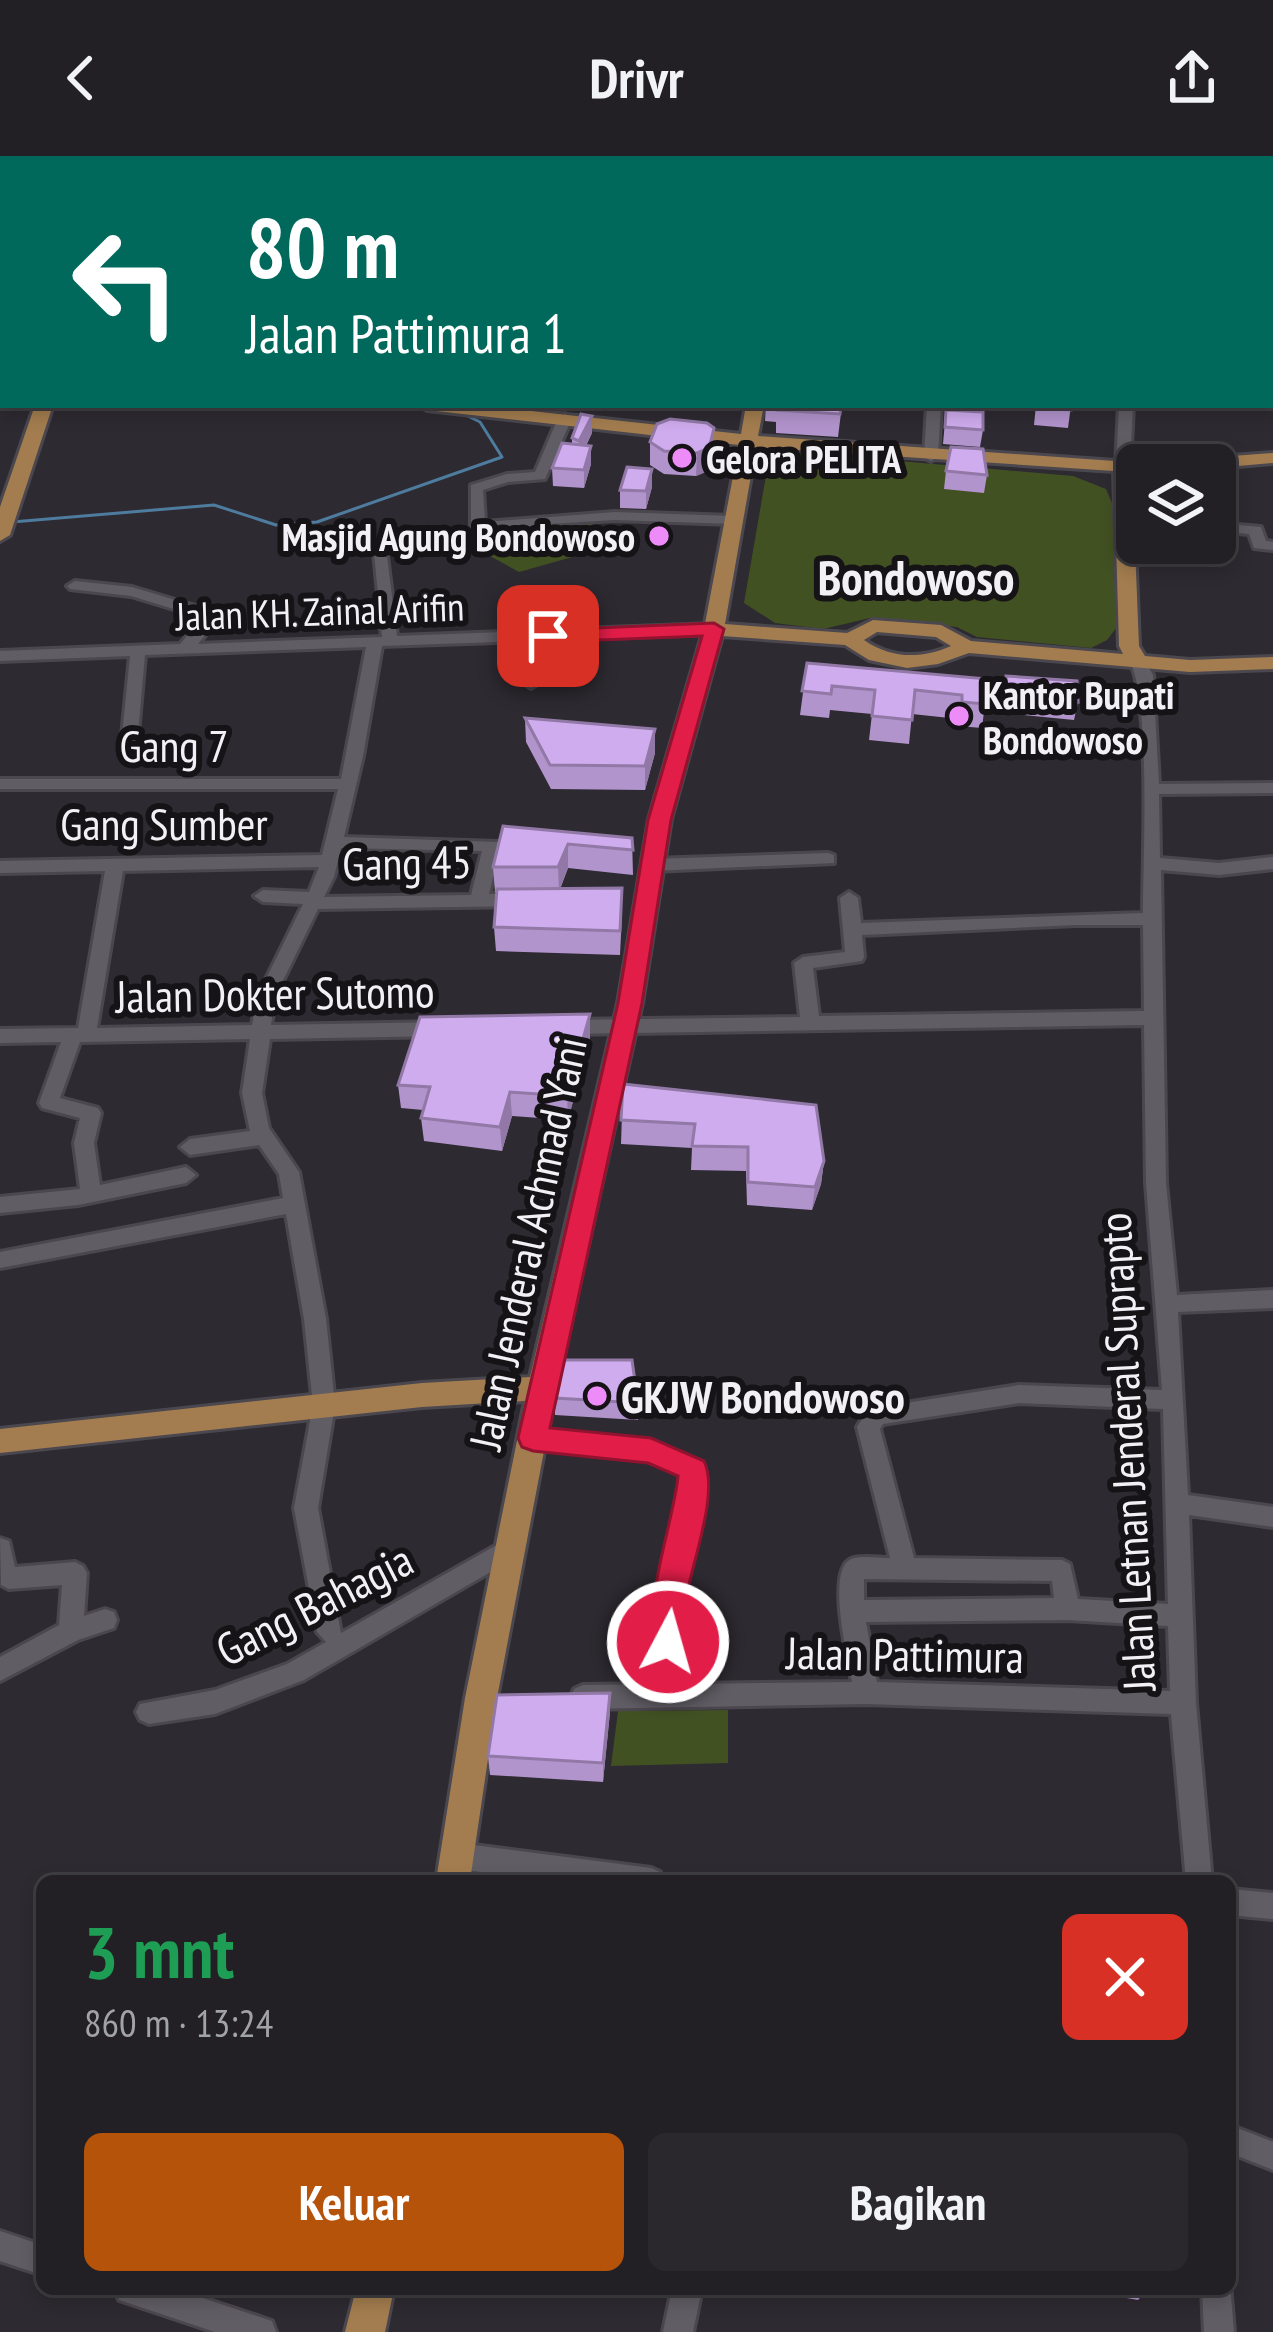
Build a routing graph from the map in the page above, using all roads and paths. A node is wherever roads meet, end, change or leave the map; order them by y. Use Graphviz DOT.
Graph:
graph roads {
  1 [pos="43,408"];
  2 [pos="456,408"];
  3 [pos="755,408"];
  4 [pos="934,408"];
  5 [pos="1126,408"];
  6 [pos="565,418"];
  7 [pos="750,438"];
  8 [pos="1127,444"];
  9 [pos="931,457"];
  10 [pos="1273,458"];
  11 [pos="1236,461"];
  12 [pos="1116,473"];
  13 [pos="9,481"];
  14 [pos="733,520"];
  15 [pos="2,527"];
  16 [pos="478,528"];
  17 [pos="1236,529"];
  18 [pos="1273,546"];
  19 [pos="1130,564"];
  20 [pos="75,586"];
  21 [pos="714,629"];
  22 [pos="533,637"];
  23 [pos="851,639"];
  24 [pos="382,642"];
  25 [pos="966,647"];
  26 [pos="185,649"];
  27 [pos="138,650"];
  28 [pos="0,656"];
  29 [pos="1138,662"];
  30 [pos="1273,663"];
  31 [pos="531,683"];
  32 [pos="128,756"];
  33 [pos="0,784"];
  34 [pos="349,784"];
  35 [pos="1273,788"];
  36 [pos="1150,789"];
  37 [pos="331,851"];
  38 [pos="828,859"];
  39 [pos="1273,862"];
  40 [pos="115,863"];
  41 [pos="1150,863"];
  42 [pos="652,865"];
  43 [pos="0,867"];
  44 [pos="263,896"];
  45 [pos="849,898"];
  46 [pos="314,900"];
  47 [pos="479,900"];
  48 [pos="551,901"];
  49 [pos="1150,919"];
  50 [pos="852,929"];
  51 [pos="1151,1018"];
  52 [pos="810,1023"];
  53 [pos="624,1026"];
  54 [pos="472,1028"];
  55 [pos="537,1028"];
  56 [pos="257,1032"];
  57 [pos="79,1035"];
  58 [pos="0,1036"];
  59 [pos="263,1137"];
  60 [pos="190,1148"];
  61 [pos="186,1175"];
  62 [pos="91,1194"];
  63 [pos="296,1204"];
  64 [pos="0,1205"];
  65 [pos="0,1260"];
  66 [pos="1273,1299"];
  67 [pos="1168,1304"];
  68 [pos="542,1388"];
  69 [pos="1173,1400"];
  70 [pos="324,1406"];
  71 [pos="533,1438"];
  72 [pos="0,1442"];
  73 [pos="1175,1503"];
  74 [pos="1273,1516"];
  75 [pos="1,1548"];
  76 [pos="508,1558"];
  77 [pos="904,1567"];
  78 [pos="1069,1609"];
  79 [pos="852,1611"];
  80 [pos="1178,1616"];
  81 [pos="105,1620"];
  82 [pos="71,1631"];
  83 [pos="329,1632"];
  84 [pos="0,1670"];
  85 [pos="866,1693"];
  86 [pos="666,1696"];
  87 [pos="546,1697"];
  88 [pos="1183,1702"];
  89 [pos="148,1712"];
  90 [pos="456,1868"];
  91 [pos="561,1875"];
  92 [pos="1198,1875"];
  93 [pos="1236,1903"];
  94 [pos="1273,1906"];
  95 [pos="1236,2141"];
  96 [pos="1273,2156"];
  97 [pos="0,2246"];
  98 [pos="36,2258"];
  99 [pos="148,2295"];
  100 [pos="374,2295"];
  101 [pos="686,2295"];
  102 [pos="1217,2295"];
  103 [pos="261,2332"];
  104 [pos="365,2332"];
  105 [pos="678,2332"];
  106 [pos="1219,2332"];
  1 -- 13 [label="main road"];
  2 -- 6 [label="main road"];
  3 -- 7 [label="main road, Jalan Jenderal Achmad Yani"];
  4 -- 9 [label="street"];
  5 -- 8 [label="street"];
  6 -- 7 [label="main road"];
  6 -- 16 [label="street"];
  7 -- 9 [label="main road"];
  7 -- 14 [label="main road, Jalan Jenderal Achmad Yani"];
  9 -- 12 [label="main road"];
  10 -- 11 [label="main road"];
  13 -- 15 [label="main road"];
  14 -- 16 [label="street"];
  14 -- 21 [label="main road, Jalan Jenderal Achmad Yani"];
  16 -- 24 [label="street"];
  17 -- 18 [label="street"];
  19 -- 29 [label="main road"];
  20 -- 26 [label="street"];
  21 -- 22 [label="street, Jalan KH. Zainal Arifin"];
  21 -- 23 [label="main road"];
  21 -- 42 [label="main road, Jalan Jenderal Achmad Yani"];
  22 -- 24 [label="street, Jalan KH. Zainal Arifin"];
  22 -- 31 [label="street"];
  23 -- 25 [label="main road"];
  23 -- 25 [label="main road"];
  24 -- 26 [label="street, Jalan KH. Zainal Arifin"];
  24 -- 34 [label="street"];
  25 -- 29 [label="main road"];
  26 -- 27 [label="street, Jalan KH. Zainal Arifin"];
  27 -- 28 [label="street, Jalan KH. Zainal Arifin"];
  27 -- 32 [label="street"];
  29 -- 30 [label="main road"];
  29 -- 36 [label="street, Jalan Letnan Jenderal Suprapto"];
  33 -- 34 [label="street, Gang 7"];
  34 -- 37 [label="street"];
  35 -- 36 [label="street"];
  36 -- 41 [label="street, Jalan Letnan Jenderal Suprapto"];
  37 -- 40 [label="street, Gang Sumber"];
  37 -- 46 [label="street"];
  37 -- 47 [label="street, Gang Sumber"];
  38 -- 42 [label="street"];
  39 -- 41 [label="street"];
  40 -- 43 [label="street, Gang Sumber"];
  40 -- 57 [label="street"];
  41 -- 49 [label="street, Jalan Letnan Jenderal Suprapto"];
  42 -- 53 [label="main road, Jalan Jenderal Achmad Yani"];
  44 -- 46 [label="street, Gang 45"];
  45 -- 50 [label="street"];
  46 -- 47 [label="street, Gang 45"];
  46 -- 56 [label="street"];
  47 -- 48 [label="street, Gang 45"];
  49 -- 50 [label="street"];
  49 -- 51 [label="street, Jalan Letnan Jenderal Suprapto"];
  50 -- 52 [label="street"];
  51 -- 52 [label="street"];
  51 -- 67 [label="street, Jalan Letnan Jenderal Suprapto"];
  52 -- 53 [label="street"];
  53 -- 55 [label="street"];
  53 -- 68 [label="main road, Jalan Jenderal Achmad Yani"];
  54 -- 56 [label="street, Jalan Dokter Sutomo"];
  56 -- 57 [label="street, Jalan Dokter Sutomo"];
  56 -- 59 [label="street"];
  57 -- 58 [label="street, Jalan Dokter Sutomo"];
  57 -- 62 [label="street"];
  59 -- 60 [label="street"];
  59 -- 63 [label="street"];
  61 -- 62 [label="street"];
  62 -- 64 [label="street"];
  63 -- 65 [label="street"];
  63 -- 70 [label="street"];
  66 -- 67 [label="street"];
  67 -- 69 [label="street, Jalan Letnan Jenderal Suprapto"];
  68 -- 70 [label="main road"];
  68 -- 71 [label="main road, Jalan Jenderal Achmad Yani"];
  69 -- 73 [label="street, Jalan Letnan Jenderal Suprapto"];
  69 -- 77 [label="street"];
  70 -- 72 [label="main road"];
  70 -- 83 [label="street"];
  71 -- 76 [label="main road, Jalan Jenderal Achmad Yani"];
  71 -- 86 [label="street"];
  73 -- 74 [label="street"];
  73 -- 80 [label="street, Jalan Letnan Jenderal Suprapto"];
  75 -- 82 [label="street"];
  76 -- 89 [label="street, Gang Bahagia"];
  76 -- 90 [label="main road, Jalan Jenderal Achmad Yani"];
  77 -- 78 [label="street"];
  77 -- 79 [label="street"];
  78 -- 79 [label="street"];
  78 -- 80 [label="street"];
  79 -- 85 [label="street"];
  80 -- 88 [label="street, Jalan Letnan Jenderal Suprapto"];
  81 -- 82 [label="street"];
  82 -- 84 [label="street"];
  85 -- 86 [label="street, Jalan Pattimura"];
  85 -- 88 [label="street, Jalan Pattimura"];
  86 -- 87 [label="street, Jalan Pattimura"];
  88 -- 92 [label="street, Jalan Letnan Jenderal Suprapto"];
  90 -- 91 [label="street"];
  93 -- 94 [label="street"];
  95 -- 96 [label="street"];
  97 -- 98 [label="street"];
  99 -- 103 [label="street"];
  100 -- 104 [label="main road"];
  101 -- 105 [label="street"];
  102 -- 106 [label="street"];
}
